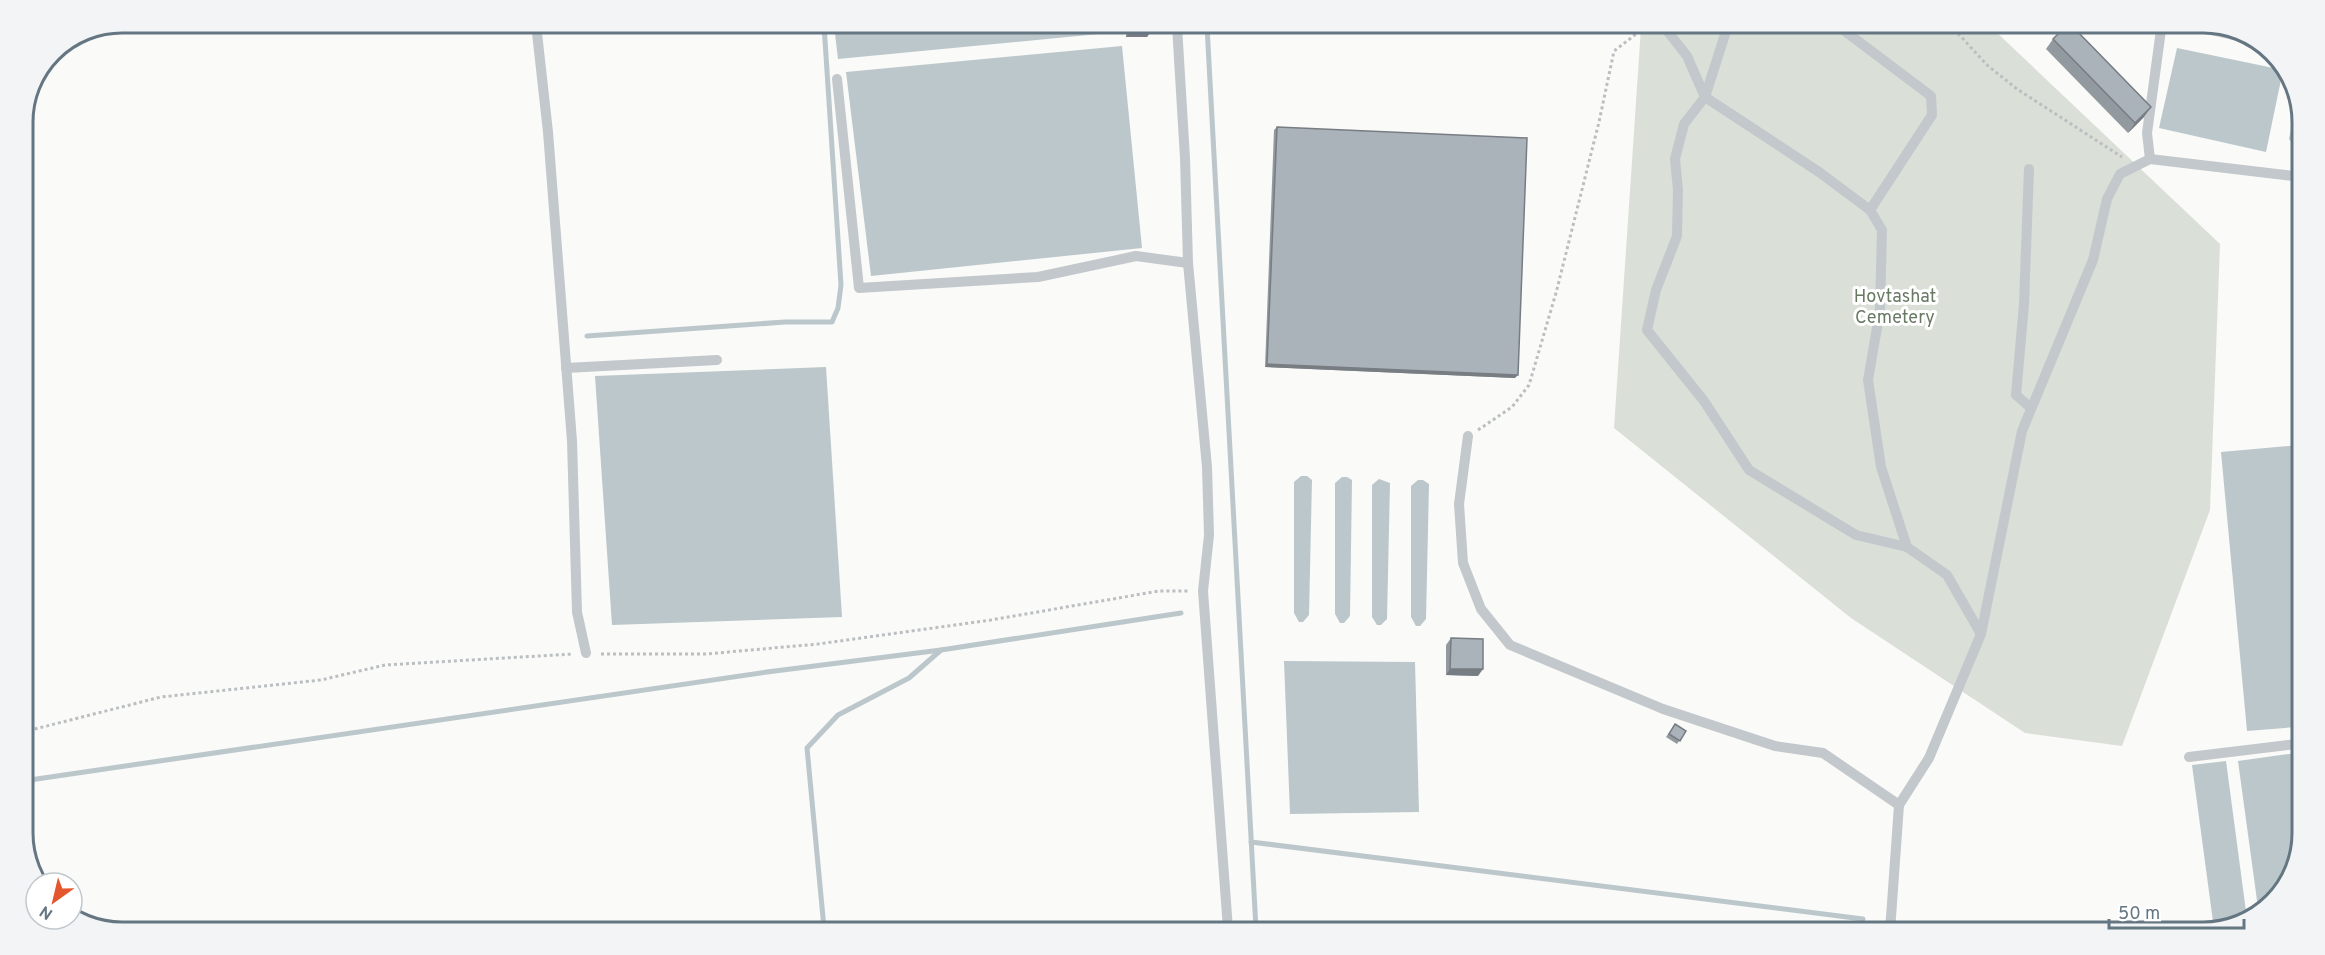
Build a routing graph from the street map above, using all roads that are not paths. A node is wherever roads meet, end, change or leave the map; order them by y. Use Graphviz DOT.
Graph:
graph roads {
  1 [pos="537,33"];
  2 [pos="1177,33"];
  3 [pos="1669,33"];
  4 [pos="1725,33"];
  5 [pos="1849,33"];
  6 [pos="2161,33"];
  7 [pos="837,78"];
  8 [pos="1705,97"];
  9 [pos="2151,159"];
  10 [pos="2029,169"];
  11 [pos="2292,176"];
  12 [pos="1870,210"];
  13 [pos="1188,263"];
  14 [pos="717,360"];
  15 [pos="566,368"];
  16 [pos="2031,408"];
  17 [pos="1468,436"];
  18 [pos="1906,547"];
  19 [pos="1981,634"];
  20 [pos="586,653"];
  21 [pos="2292,744"];
  22 [pos="2189,757"];
  23 [pos="1899,805"];
  24 [pos="1227,922"];
  25 [pos="1891,922"];
  1 -- 15 [label="lane"];
  2 -- 13 [label="lane"];
  3 -- 8 [label="lane"];
  4 -- 8 [label="lane"];
  5 -- 12 [label="lane"];
  6 -- 9 [label="lane"];
  7 -- 13 [label="lane"];
  8 -- 12 [label="lane"];
  8 -- 18 [label="lane"];
  9 -- 11 [label="lane"];
  9 -- 16 [label="lane"];
  10 -- 16 [label="lane"];
  12 -- 18 [label="lane"];
  13 -- 24 [label="lane"];
  14 -- 15 [label="lane"];
  15 -- 20 [label="lane"];
  16 -- 19 [label="lane"];
  17 -- 23 [label="lane"];
  18 -- 19 [label="lane"];
  19 -- 23 [label="lane"];
  21 -- 22 [label="lane"];
  23 -- 25 [label="lane"];
}
